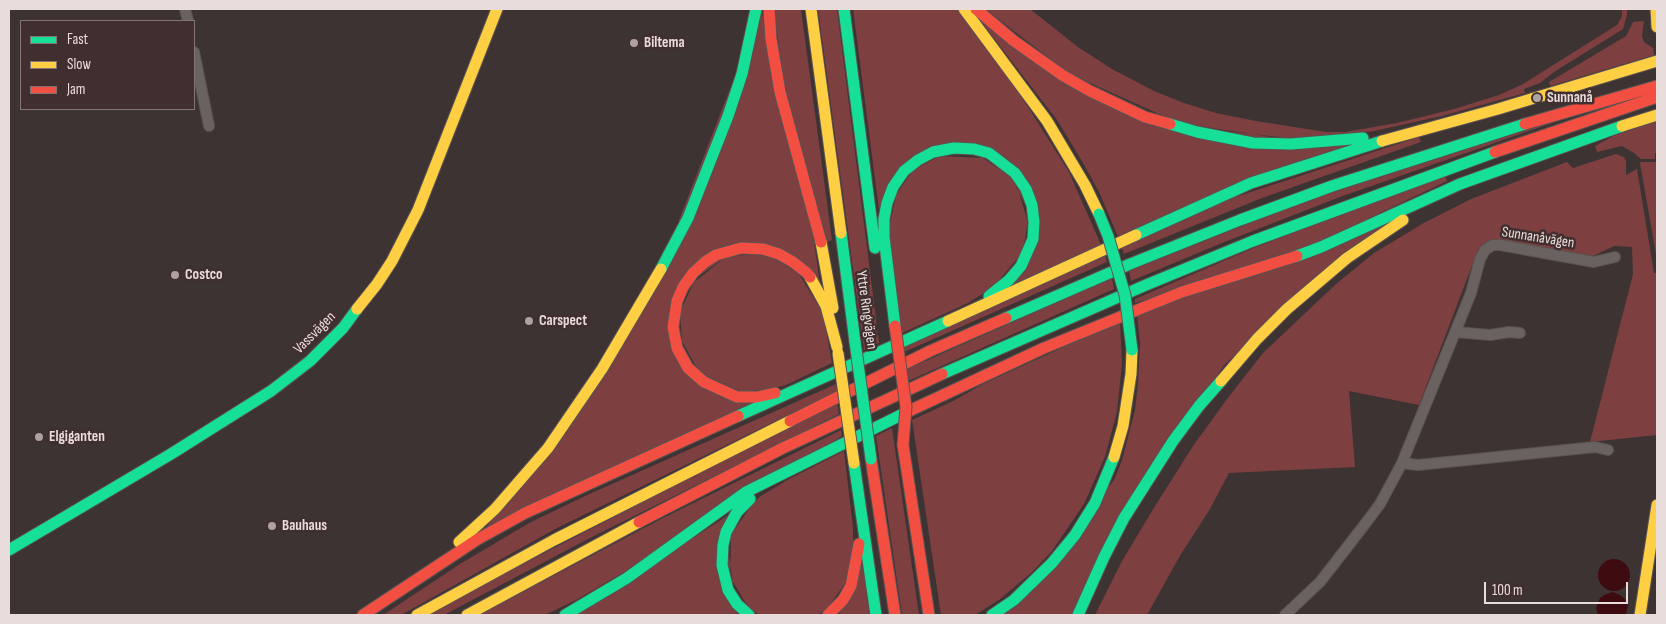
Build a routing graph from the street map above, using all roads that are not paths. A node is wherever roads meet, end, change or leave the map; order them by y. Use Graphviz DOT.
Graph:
graph roads {
  1 [pos="497,9"];
  2 [pos="756,9"];
  3 [pos="770,9"];
  4 [pos="811,9"];
  5 [pos="844,9"];
  6 [pos="964,9"];
  7 [pos="976,9"];
  8 [pos="1656,9"];
  9 [pos="1657,27"];
  10 [pos="195,57"];
  11 [pos="1657,61"];
  12 [pos="1657,86"];
  13 [pos="1657,97"];
  14 [pos="1498,110"];
  15 [pos="1657,115"];
  16 [pos="209,126"];
  17 [pos="1486,174"];
  18 [pos="1615,257"];
  19 [pos="891,327"];
  20 [pos="1455,332"];
  21 [pos="1520,333"];
  22 [pos="919,334"];
  23 [pos="838,350"];
  24 [pos="850,364"];
  25 [pos="1608,450"];
  26 [pos="1402,463"];
  27 [pos="802,464"];
  28 [pos="1657,505"];
  29 [pos="860,514"];
  30 [pos="9,550"];
  31 [pos="895,612"];
  32 [pos="353,615"];
  33 [pos="364,615"];
  34 [pos="417,615"];
  35 [pos="467,615"];
  36 [pos="565,615"];
  37 [pos="749,615"];
  38 [pos="828,615"];
  39 [pos="876,615"];
  40 [pos="929,615"];
  41 [pos="992,615"];
  42 [pos="1078,615"];
  43 [pos="1285,615"];
  44 [pos="1640,615"];
  1 -- 30 [label="main road, Vassvägen"];
  2 -- 32 [label="main road"];
  3 -- 23 [label="main road"];
  4 -- 31 [label="main road, Yttre Ringvägen, bridge"];
  5 -- 19 [label="main road, Yttre Ringvägen"];
  6 -- 41 [label="main road, bridge"];
  7 -- 14 [label="main road"];
  8 -- 9 [label="main road"];
  10 -- 16 [label="street"];
  11 -- 14 [label="main road"];
  12 -- 34 [label="main road"];
  13 -- 35 [label="main road"];
  14 -- 22 [label="main road"];
  15 -- 17 [label="main road"];
  17 -- 27 [label="main road"];
  17 -- 42 [label="main road"];
  18 -- 20 [label="street, Sunnanåvägen"];
  19 -- 22 [label="main road"];
  19 -- 40 [label="main road, Yttre Ringvägen, bridge"];
  20 -- 21 [label="street"];
  20 -- 26 [label="street, Sunnanåvägen"];
  22 -- 24 [label="main road"];
  23 -- 24 [label="main road"];
  23 -- 29 [label="main road, bridge"];
  24 -- 33 [label="main road"];
  25 -- 26 [label="street"];
  26 -- 43 [label="street, Sunnanåvägen"];
  27 -- 36 [label="main road"];
  27 -- 37 [label="main road"];
  28 -- 44 [label="main road"];
  29 -- 38 [label="main road"];
  29 -- 39 [label="main road"];
}
